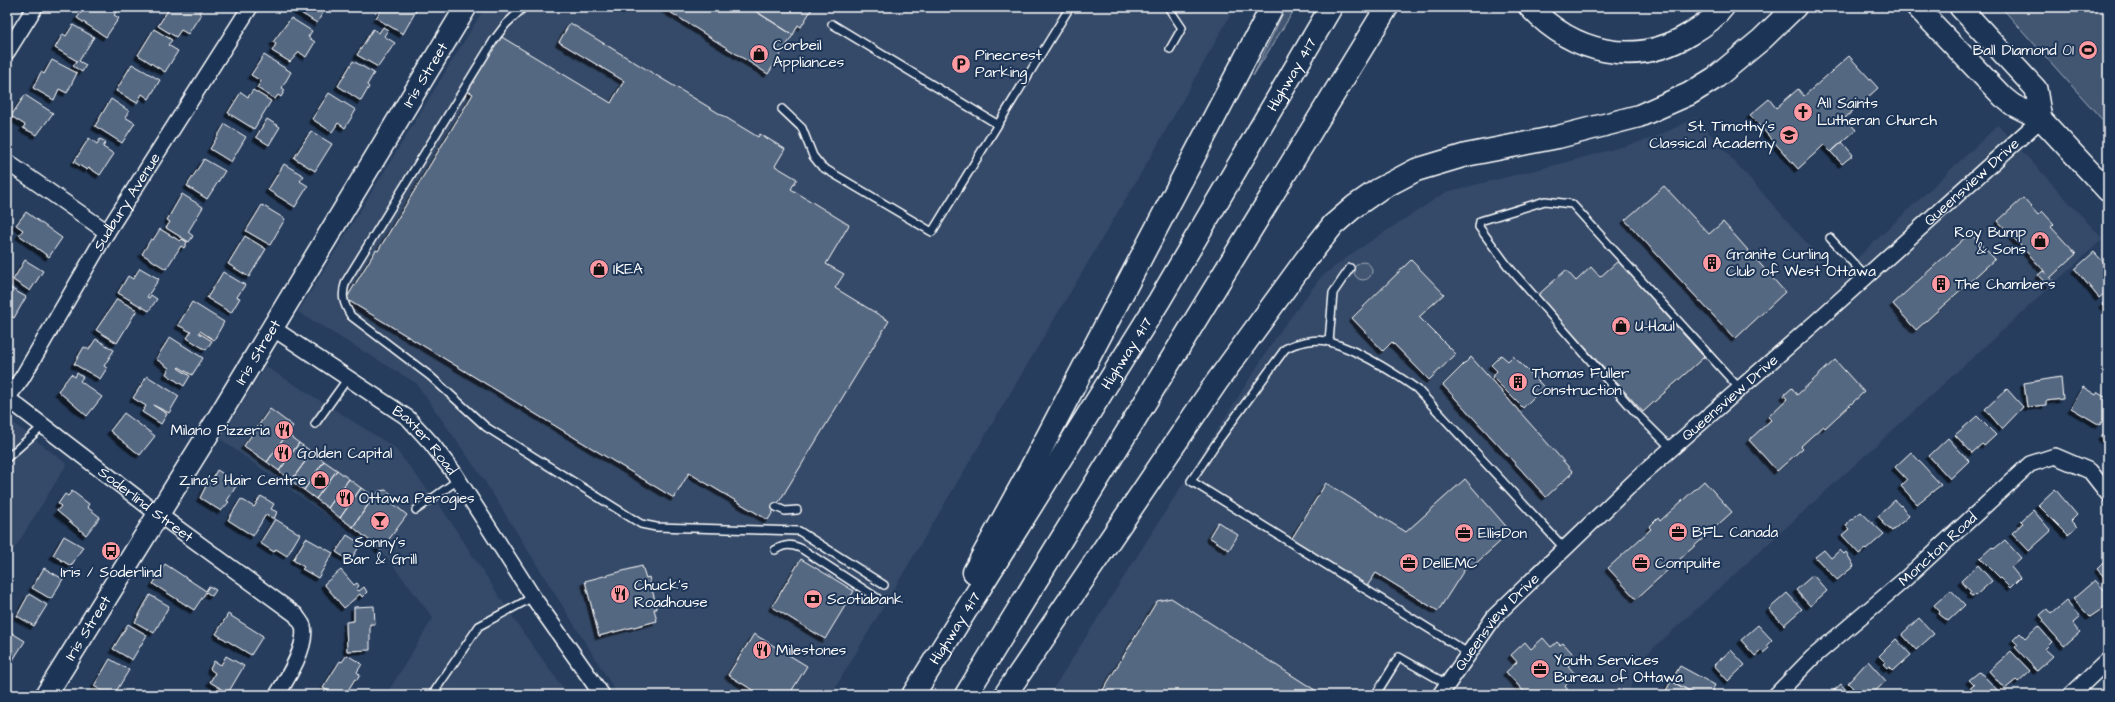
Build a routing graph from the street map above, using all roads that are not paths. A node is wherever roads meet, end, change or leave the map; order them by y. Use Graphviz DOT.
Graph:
graph roads {
  1 [pos="35,7"];
  2 [pos="250,7"];
  3 [pos="466,7"];
  4 [pos="524,7"];
  5 [pos="1070,7"];
  6 [pos="1168,7"];
  7 [pos="1272,7"];
  8 [pos="1331,7"];
  9 [pos="1387,7"];
  10 [pos="1530,7"];
  11 [pos="1723,7"];
  12 [pos="1795,7"];
  13 [pos="1917,7"];
  14 [pos="1960,7"];
  15 [pos="832,24"];
  16 [pos="1170,49"];
  17 [pos="7,52"];
  18 [pos="782,109"];
  19 [pos="2041,119"];
  20 [pos="997,124"];
  21 [pos="7,162"];
  22 [pos="2108,191"];
  23 [pos="107,232"];
  24 [pos="1830,238"];
  25 [pos="1350,268"];
  26 [pos="1866,277"];
  27 [pos="271,327"];
  28 [pos="1329,342"];
  29 [pos="348,378"];
  30 [pos="1740,389"];
  31 [pos="7,398"];
  32 [pos="315,424"];
  33 [pos="44,425"];
  34 [pos="1672,449"];
  35 [pos="7,458"];
  36 [pos="458,480"];
  37 [pos="2108,494"];
  38 [pos="776,508"];
  39 [pos="416,510"];
  40 [pos="797,510"];
  41 [pos="158,514"];
  42 [pos="1565,549"];
  43 [pos="775,550"];
  44 [pos="884,585"];
  45 [pos="533,597"];
  46 [pos="877,598"];
  47 [pos="1468,653"];
  48 [pos="2108,660"];
  49 [pos="1443,690"];
  50 [pos="1376,694"];
  51 [pos="46,695"];
  52 [pos="277,695"];
  53 [pos="432,695"];
  54 [pos="602,695"];
  55 [pos="909,695"];
  56 [pos="913,695"];
  57 [pos="966,695"];
  58 [pos="1005,695"];
  59 [pos="1776,695"];
  60 [pos="2071,695"];
  1 -- 17 [label="street"];
  2 -- 23 [label="street, Sudbury Avenue"];
  3 -- 27 [label="street, Iris Street"];
  4 -- 44 [label="lane"];
  5 -- 20 [label="lane"];
  6 -- 16 [label="lane"];
  7 -- 55 [label="highway"];
  8 -- 56 [label="highway, Highway 417"];
  9 -- 57 [label="highway"];
  10 -- 11 [label="highway"];
  12 -- 58 [label="highway"];
  13 -- 19 [label="street"];
  14 -- 19 [label="street"];
  15 -- 20 [label="lane"];
  18 -- 20 [label="lane"];
  19 -- 22 [label="street"];
  19 -- 26 [label="street, Queensview Drive"];
  21 -- 23 [label="street"];
  23 -- 31 [label="street, Sudbury Avenue"];
  24 -- 26 [label="lane"];
  25 -- 28 [label="lane"];
  26 -- 30 [label="street, Queensview Drive"];
  27 -- 29 [label="street, Baxter Road"];
  27 -- 41 [label="street, Iris Street"];
  28 -- 42 [label="lane"];
  28 -- 47 [label="lane"];
  29 -- 32 [label="lane"];
  29 -- 36 [label="street, Baxter Road"];
  30 -- 34 [label="street, Queensview Drive"];
  30 -- 34 [label="lane"];
  31 -- 33 [label="street, Soderlind Street"];
  33 -- 35 [label="lane"];
  33 -- 41 [label="street, Soderlind Street"];
  34 -- 42 [label="street, Queensview Drive"];
  36 -- 39 [label="lane"];
  36 -- 45 [label="street, Baxter Road"];
  37 -- 59 [label="street, Moncton Road"];
  38 -- 40 [label="lane"];
  41 -- 51 [label="street, Iris Street"];
  41 -- 52 [label="street, Soderlind Street"];
  42 -- 47 [label="street, Queensview Drive"];
  43 -- 46 [label="lane"];
  45 -- 53 [label="lane"];
  45 -- 54 [label="street, Baxter Road"];
  47 -- 49 [label="street, Queensview Drive"];
  48 -- 60 [label="street"];
  49 -- 50 [label="lane"];
}
